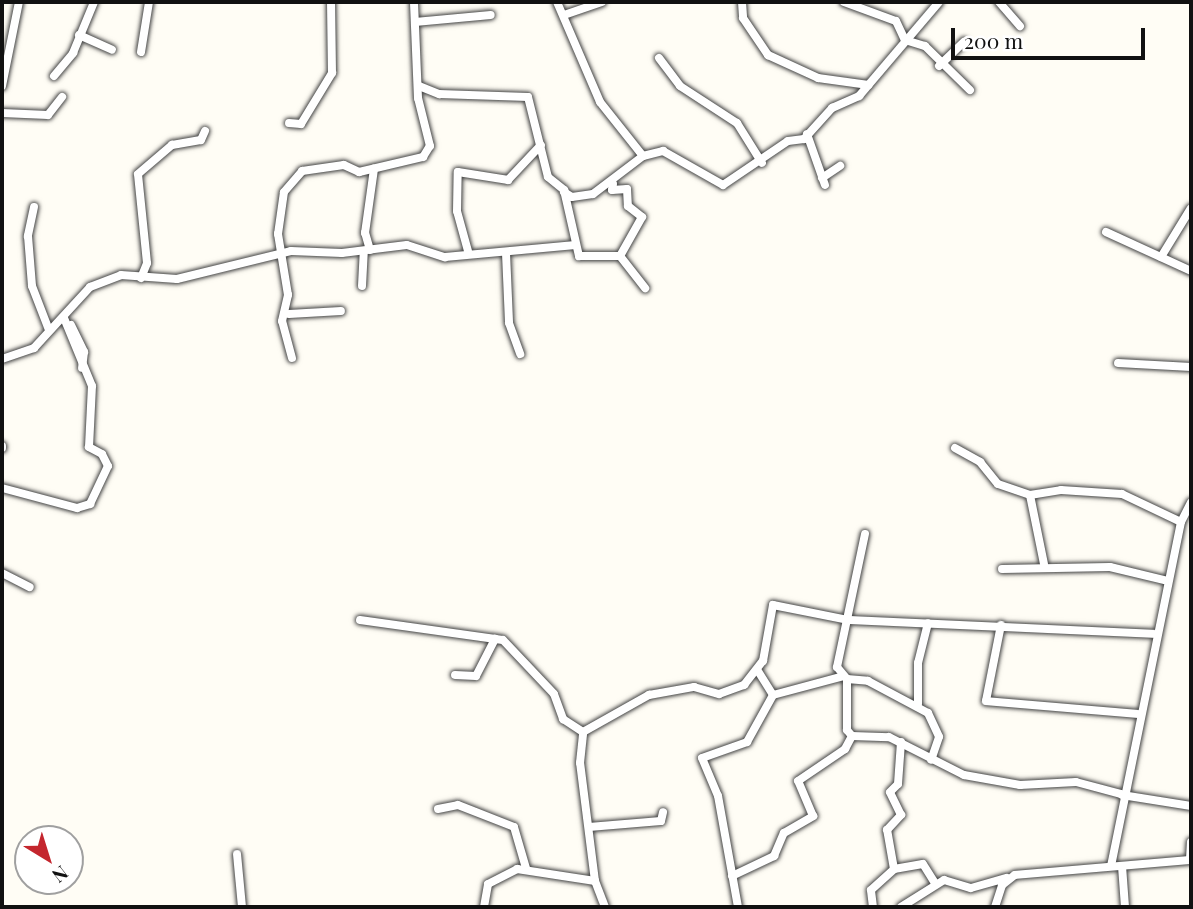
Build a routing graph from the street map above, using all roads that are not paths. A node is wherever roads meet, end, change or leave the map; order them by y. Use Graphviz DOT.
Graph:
graph roads {
  1 [pos="19,2"];
  2 [pos="94,2"];
  3 [pos="149,2"];
  4 [pos="331,2"];
  5 [pos="414,2"];
  6 [pos="557,2"];
  7 [pos="602,2"];
  8 [pos="742,2"];
  9 [pos="844,2"];
  10 [pos="939,2"];
  11 [pos="999,2"];
  12 [pos="491,15"];
  13 [pos="564,15"];
  14 [pos="415,22"];
  15 [pos="1020,26"];
  16 [pos="79,35"];
  17 [pos="905,40"];
  18 [pos="964,42"];
  19 [pos="112,50"];
  20 [pos="141,52"];
  21 [pos="659,58"];
  22 [pos="939,66"];
  23 [pos="54,76"];
  24 [pos="2,86"];
  25 [pos="419,86"];
  26 [pos="970,90"];
  27 [pos="857,91"];
  28 [pos="62,97"];
  29 [pos="2,113"];
  30 [pos="289,123"];
  31 [pos="205,131"];
  32 [pos="807,134"];
  33 [pos="541,145"];
  34 [pos="643,156"];
  35 [pos="762,163"];
  36 [pos="840,166"];
  37 [pos="374,169"];
  38 [pos="613,184"];
  39 [pos="564,192"];
  40 [pos="34,207"];
  41 [pos="1191,208"];
  42 [pos="1106,232"];
  43 [pos="575,245"];
  44 [pos="367,251"];
  45 [pos="468,251"];
  46 [pos="283,253"];
  47 [pos="506,253"];
  48 [pos="620,256"];
  49 [pos="1161,257"];
  50 [pos="1191,271"];
  51 [pos="141,278"];
  52 [pos="362,286"];
  53 [pos="645,288"];
  54 [pos="287,307"];
  55 [pos="341,311"];
  56 [pos="66,315"];
  57 [pos="49,330"];
  58 [pos="520,354"];
  59 [pos="292,358"];
  60 [pos="2,361"];
  61 [pos="1118,363"];
  62 [pos="1191,367"];
  63 [pos="955,448"];
  64 [pos="2,488"];
  65 [pos="1030,495"];
  66 [pos="1191,502"];
  67 [pos="1181,522"];
  68 [pos="865,534"];
  69 [pos="1044,564"];
  70 [pos="1002,569"];
  71 [pos="2,573"];
  72 [pos="1164,580"];
  73 [pos="30,587"];
  74 [pos="360,620"];
  75 [pos="848,620"];
  76 [pos="928,623"];
  77 [pos="1001,625"];
  78 [pos="1154,634"];
  79 [pos="495,639"];
  80 [pos="758,671"];
  81 [pos="455,675"];
  82 [pos="846,677"];
  83 [pos="773,695"];
  84 [pos="918,704"];
  85 [pos="1137,714"];
  86 [pos="583,732"];
  87 [pos="852,736"];
  88 [pos="901,742"];
  89 [pos="931,760"];
  90 [pos="1121,795"];
  91 [pos="1191,806"];
  92 [pos="438,809"];
  93 [pos="663,812"];
  94 [pos="589,827"];
  95 [pos="1191,842"];
  96 [pos="237,854"];
  97 [pos="1190,860"];
  98 [pos="1111,866"];
  99 [pos="1122,866"];
  100 [pos="526,867"];
  101 [pos="894,869"];
  102 [pos="732,876"];
  103 [pos="1007,878"];
  104 [pos="595,881"];
  105 [pos="935,883"];
  106 [pos="242,907"];
  107 [pos="484,907"];
  108 [pos="605,907"];
  109 [pos="738,907"];
  110 [pos="873,907"];
  111 [pos="901,907"];
  112 [pos="995,907"];
  113 [pos="1125,907"];
  1 -- 24 [label="street"];
  2 -- 16 [label="street"];
  3 -- 20 [label="street"];
  4 -- 30 [label="street"];
  5 -- 14 [label="street"];
  6 -- 13 [label="street"];
  7 -- 13 [label="street"];
  8 -- 27 [label="street"];
  9 -- 17 [label="street"];
  10 -- 17 [label="street"];
  11 -- 15 [label="street"];
  12 -- 14 [label="street"];
  13 -- 34 [label="street"];
  14 -- 25 [label="street"];
  16 -- 19 [label="street"];
  16 -- 23 [label="street"];
  17 -- 22 [label="street"];
  17 -- 27 [label="street"];
  18 -- 22 [label="street"];
  21 -- 35 [label="street"];
  22 -- 26 [label="street"];
  25 -- 33 [label="street"];
  25 -- 37 [label="street"];
  27 -- 32 [label="street"];
  28 -- 29 [label="street"];
  31 -- 51 [label="street"];
  32 -- 35 [label="street"];
  32 -- 36 [label="street"];
  33 -- 39 [label="street"];
  33 -- 45 [label="street"];
  34 -- 35 [label="street"];
  34 -- 38 [label="street"];
  37 -- 44 [label="street"];
  37 -- 46 [label="street"];
  38 -- 39 [label="street"];
  38 -- 48 [label="street"];
  39 -- 43 [label="street"];
  40 -- 57 [label="street"];
  41 -- 49 [label="street"];
  42 -- 49 [label="street"];
  43 -- 47 [label="street"];
  43 -- 48 [label="street"];
  44 -- 45 [label="street"];
  44 -- 46 [label="street"];
  44 -- 52 [label="street"];
  45 -- 47 [label="street"];
  46 -- 51 [label="street"];
  46 -- 54 [label="street"];
  47 -- 58 [label="street"];
  48 -- 53 [label="street"];
  49 -- 50 [label="street"];
  51 -- 56 [label="street"];
  54 -- 55 [label="street"];
  54 -- 59 [label="street"];
  56 -- 57 [label="street"];
  56 -- 64 [label="street"];
  57 -- 60 [label="street"];
  61 -- 62 [label="street"];
  63 -- 65 [label="street"];
  65 -- 67 [label="street"];
  65 -- 69 [label="street"];
  66 -- 67 [label="street"];
  67 -- 72 [label="street"];
  68 -- 75 [label="street"];
  69 -- 70 [label="street"];
  69 -- 72 [label="street"];
  71 -- 73 [label="street"];
  72 -- 78 [label="street"];
  74 -- 79 [label="street"];
  75 -- 76 [label="street"];
  75 -- 80 [label="street"];
  75 -- 82 [label="street"];
  76 -- 77 [label="street"];
  76 -- 84 [label="street"];
  77 -- 78 [label="street"];
  77 -- 85 [label="street"];
  78 -- 85 [label="street"];
  79 -- 81 [label="street"];
  79 -- 86 [label="street"];
  80 -- 83 [label="street"];
  80 -- 86 [label="street"];
  82 -- 83 [label="street"];
  82 -- 84 [label="street"];
  82 -- 87 [label="street"];
  83 -- 102 [label="street"];
  84 -- 89 [label="street"];
  85 -- 90 [label="street"];
  86 -- 94 [label="street"];
  87 -- 88 [label="street"];
  87 -- 102 [label="street"];
  88 -- 89 [label="street"];
  88 -- 101 [label="street"];
  89 -- 90 [label="street"];
  90 -- 91 [label="street"];
  90 -- 98 [label="street"];
  92 -- 100 [label="street"];
  93 -- 94 [label="street"];
  94 -- 104 [label="street"];
  95 -- 97 [label="street"];
  96 -- 106 [label="street"];
  97 -- 99 [label="street"];
  98 -- 99 [label="street"];
  98 -- 103 [label="street"];
  99 -- 113 [label="street"];
  100 -- 104 [label="street"];
  100 -- 107 [label="street"];
  101 -- 105 [label="street"];
  101 -- 110 [label="street"];
  102 -- 109 [label="street"];
  103 -- 105 [label="street"];
  103 -- 112 [label="street"];
  104 -- 108 [label="street"];
  105 -- 111 [label="street"];
}
